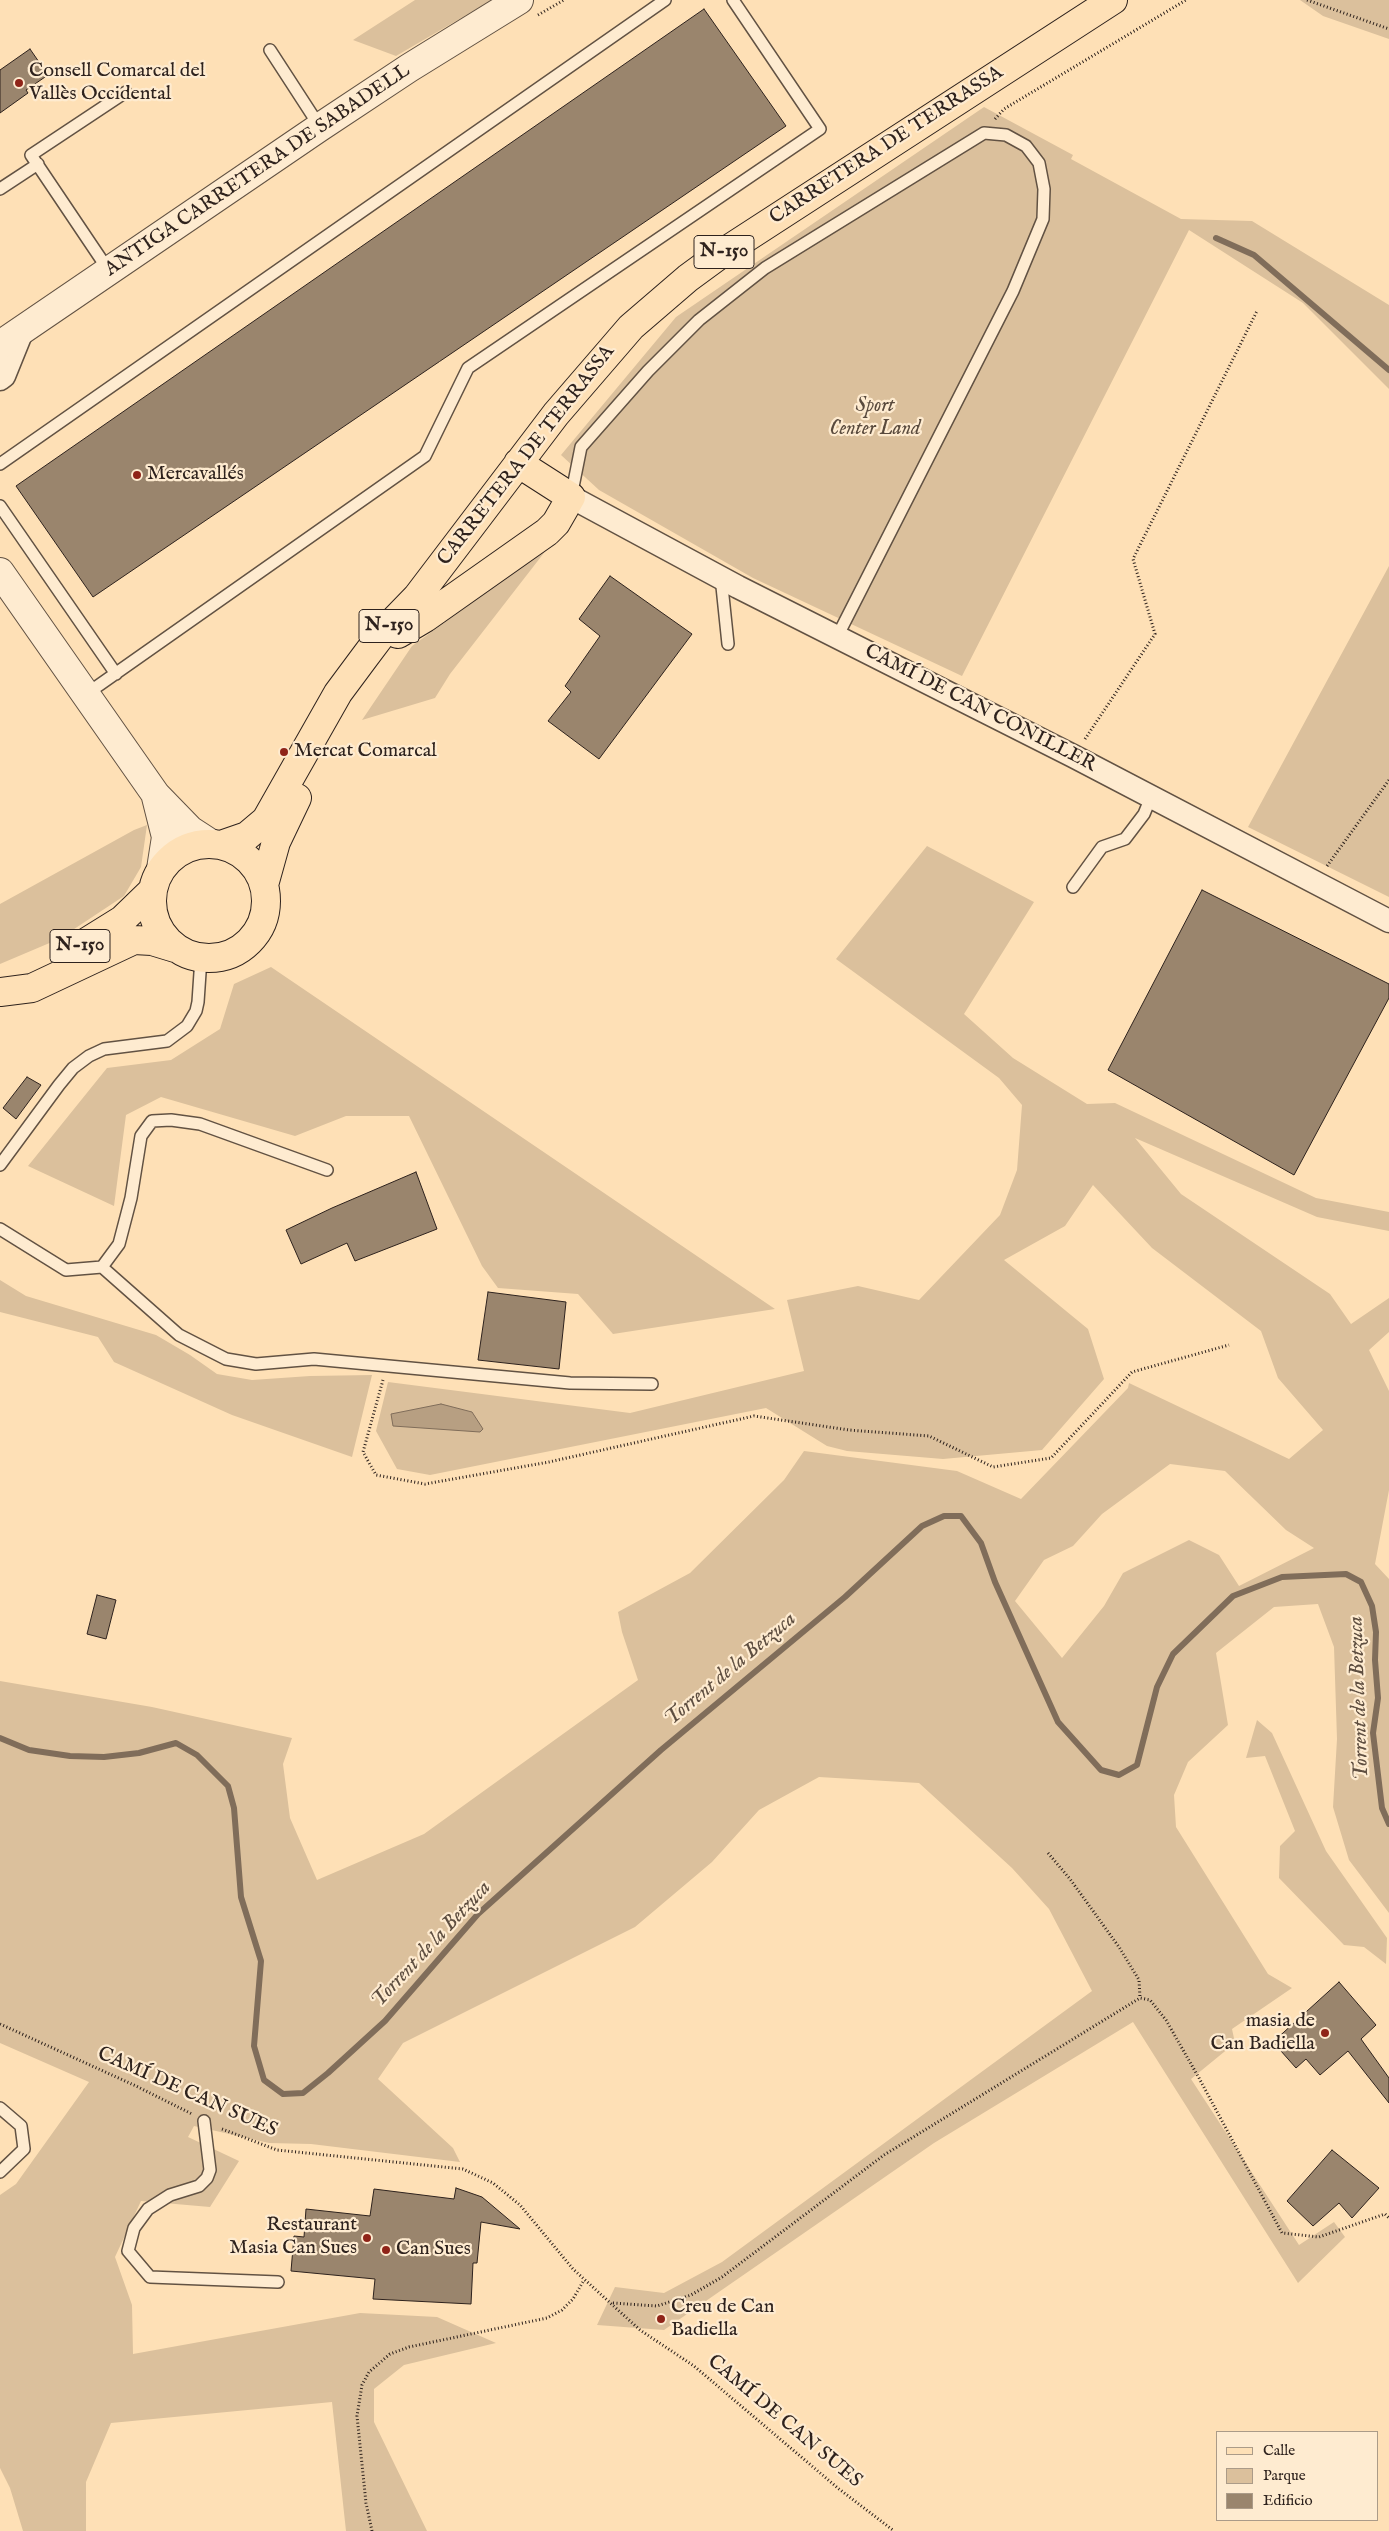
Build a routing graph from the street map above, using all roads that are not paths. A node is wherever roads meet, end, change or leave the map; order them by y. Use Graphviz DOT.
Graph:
graph roads {
  1 [pos="519,0"];
  2 [pos="665,0"];
  3 [pos="733,0"];
  4 [pos="1113,0"];
  5 [pos="270,50"];
  6 [pos="126,92"];
  7 [pos="320,127"];
  8 [pos="38,164"];
  9 [pos="0,189"];
  10 [pos="109,271"];
  11 [pos="23,329"];
  12 [pos="0,345"];
  13 [pos="0,379"];
  14 [pos="518,463"];
  15 [pos="0,464"];
  16 [pos="572,497"];
  17 [pos="0,506"];
  18 [pos="0,572"];
  19 [pos="720,578"];
  20 [pos="417,597"];
  21 [pos="398,634"];
  22 [pos="837,637"];
  23 [pos="728,644"];
  24 [pos="116,674"];
  25 [pos="85,695"];
  26 [pos="156,795"];
  27 [pos="1151,797"];
  28 [pos="215,844"];
  29 [pos="157,880"];
  30 [pos="264,885"];
  31 [pos="1073,887"];
  32 [pos="1389,921"];
  33 [pos="175,948"];
  34 [pos="201,958"];
  35 [pos="0,992"];
  36 [pos="0,1165"];
  37 [pos="328,1170"];
  38 [pos="0,1229"];
  39 [pos="102,1267"];
  40 [pos="652,1384"];
  41 [pos="0,2108"];
  42 [pos="204,2122"];
  43 [pos="0,2172"];
  44 [pos="278,2282"];
  1 -- 7 [label="street, ANTIGA CARRETERA DE SABADELL"];
  2 -- 15 [label="lane"];
  3 -- 24 [label="lane"];
  4 -- 14 [label="main road, CARRETERA DE TERRASSA / N-150"];
  5 -- 7 [label="lane"];
  6 -- 8 [label="lane"];
  7 -- 10 [label="street, ANTIGA CARRETERA DE SABADELL"];
  8 -- 9 [label="lane"];
  8 -- 10 [label="lane"];
  10 -- 11 [label="street, ANTIGA CARRETERA DE SABADELL"];
  11 -- 12 [label="street, ANTIGA CARRETERA DE SABADELL"];
  11 -- 13 [label="street"];
  14 -- 16 [label="main road"];
  14 -- 20 [label="main road, CARRETERA DE TERRASSA / N-150"];
  16 -- 19 [label="street, CAMÍ DE CAN CONILLER"];
  16 -- 21 [label="main road"];
  16 -- 22 [label="lane"];
  17 -- 24 [label="lane"];
  18 -- 25 [label="street"];
  19 -- 22 [label="street, CAMÍ DE CAN CONILLER"];
  19 -- 23 [label="lane"];
  20 -- 21 [label="main road, CARRETERA DE TERRASSA / N-150"];
  20 -- 28 [label="main road, CARRETERA DE TERRASSA / N-150"];
  21 -- 30 [label="main road, CARRETERA DE TERRASSA / N-150"];
  22 -- 27 [label="street, CAMÍ DE CAN CONILLER"];
  24 -- 25 [label="lane"];
  25 -- 26 [label="street"];
  26 -- 28 [label="street"];
  26 -- 29 [label="street"];
  27 -- 31 [label="lane"];
  27 -- 32 [label="street, CAMÍ DE CAN CONILLER"];
  28 -- 29 [label="main road, N-150"];
  28 -- 30 [label="main road, N-150"];
  29 -- 33 [label="main road"];
  29 -- 35 [label="main road, N-150"];
  30 -- 34 [label="main road, N-150"];
  33 -- 34 [label="main road, N-150"];
  33 -- 35 [label="main road, N-150"];
  34 -- 36 [label="lane"];
  37 -- 39 [label="lane"];
  38 -- 39 [label="lane"];
  39 -- 40 [label="lane"];
  41 -- 43 [label="lane"];
  42 -- 44 [label="lane"];
}
